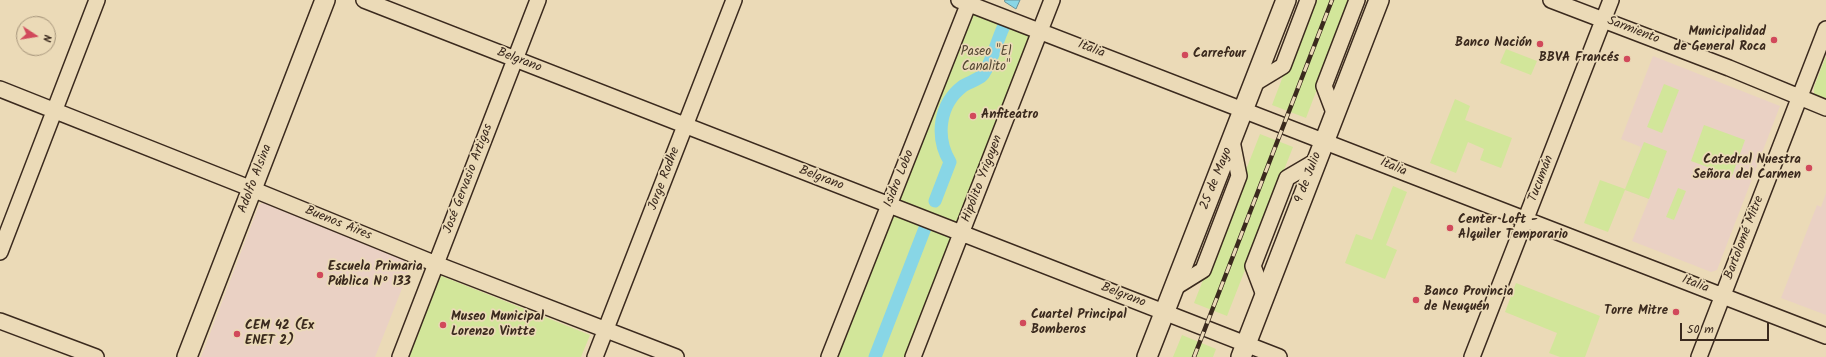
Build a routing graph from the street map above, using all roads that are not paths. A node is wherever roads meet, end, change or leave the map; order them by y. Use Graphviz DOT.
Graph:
graph roads {
  1 [pos="97,0"];
  2 [pos="325,0"];
  3 [pos="364,0"];
  4 [pos="538,0"];
  5 [pos="734,0"];
  6 [pos="1052,0"];
  7 [pos="1286,0"];
  8 [pos="1308,0"];
  9 [pos="1357,0"];
  10 [pos="1379,0"];
  11 [pos="1551,0"];
  12 [pos="1611,0"];
  13 [pos="966,1"];
  14 [pos="1603,20"];
  15 [pos="1826,29"];
  16 [pos="1040,30"];
  17 [pos="515,59"];
  18 [pos="1255,83"];
  19 [pos="0,89"];
  20 [pos="1799,97"];
  21 [pos="1826,108"];
  22 [pos="55,110"];
  23 [pos="1244,110"];
  24 [pos="1335,115"];
  25 [pos="685,126"];
  26 [pos="1324,141"];
  27 [pos="252,189"];
  28 [pos="889,205"];
  29 [pos="1525,221"];
  30 [pos="961,233"];
  31 [pos="0,252"];
  32 [pos="436,264"];
  33 [pos="1722,295"];
  34 [pos="1165,312"];
  35 [pos="0,321"];
  36 [pos="606,330"];
  37 [pos="1826,336"];
  38 [pos="1243,350"];
  39 [pos="96,357"];
  40 [pos="187,357"];
  41 [pos="400,357"];
  42 [pos="596,357"];
  43 [pos="676,357"];
  44 [pos="829,357"];
  45 [pos="913,357"];
  46 [pos="1147,357"];
  47 [pos="1279,357"];
  48 [pos="1472,357"];
  49 [pos="1699,357"];
  1 -- 22 [label="street"];
  2 -- 27 [label="main road, Adolfo Alsina"];
  3 -- 17 [label="street, Belgrano"];
  4 -- 17 [label="street, José Gervasio Artigas"];
  5 -- 25 [label="street, Jorge Rodhe"];
  6 -- 16 [label="street, Hipólito Yrigoyen"];
  7 -- 18 [label="main road, 25 de Mayo"];
  8 -- 18 [label="street"];
  9 -- 24 [label="street"];
  10 -- 24 [label="main road, 9 de Julio"];
  11 -- 14 [label="street, Sarmiento"];
  12 -- 14 [label="street, Tucumán"];
  13 -- 16 [label="street, Italia"];
  13 -- 28 [label="street, Isidro Lobo"];
  14 -- 20 [label="street, Sarmiento"];
  14 -- 29 [label="street, Tucumán"];
  15 -- 20 [label="street, Bartolomé Mitre"];
  16 -- 23 [label="street, Italia"];
  16 -- 30 [label="street, Hipólito Yrigoyen"];
  17 -- 25 [label="street, Belgrano"];
  17 -- 32 [label="street, José Gervasio Artigas"];
  18 -- 23 [label="main road, 25 de Mayo"];
  19 -- 22 [label="street, Buenos Aires"];
  20 -- 21 [label="street, Sarmiento"];
  20 -- 33 [label="street, Bartolomé Mitre"];
  22 -- 27 [label="street, Buenos Aires"];
  22 -- 31 [label="street"];
  23 -- 26 [label="street, Italia"];
  23 -- 34 [label="main road, 25 de Mayo"];
  24 -- 26 [label="main road, 9 de Julio"];
  25 -- 28 [label="street, Belgrano"];
  25 -- 36 [label="street, Jorge Rodhe"];
  26 -- 29 [label="street, Italia"];
  26 -- 38 [label="main road, 9 de Julio"];
  27 -- 32 [label="street, Buenos Aires"];
  27 -- 40 [label="main road, Adolfo Alsina"];
  28 -- 30 [label="street, Belgrano"];
  28 -- 44 [label="street, Isidro Lobo"];
  29 -- 33 [label="street, Italia"];
  29 -- 48 [label="street, Tucumán"];
  30 -- 34 [label="street, Belgrano"];
  30 -- 45 [label="street, Hipólito Yrigoyen"];
  32 -- 36 [label="street, Buenos Aires"];
  32 -- 41 [label="street, José Gervasio Artigas"];
  33 -- 37 [label="street, Italia"];
  33 -- 49 [label="street, Bartolomé Mitre"];
  34 -- 38 [label="street, Belgrano"];
  34 -- 46 [label="main road, 25 de Mayo"];
  35 -- 39 [label="street"];
  36 -- 42 [label="street, Jorge Rodhe"];
  36 -- 43 [label="street, Buenos Aires"];
  38 -- 47 [label="street, Belgrano"];
}
